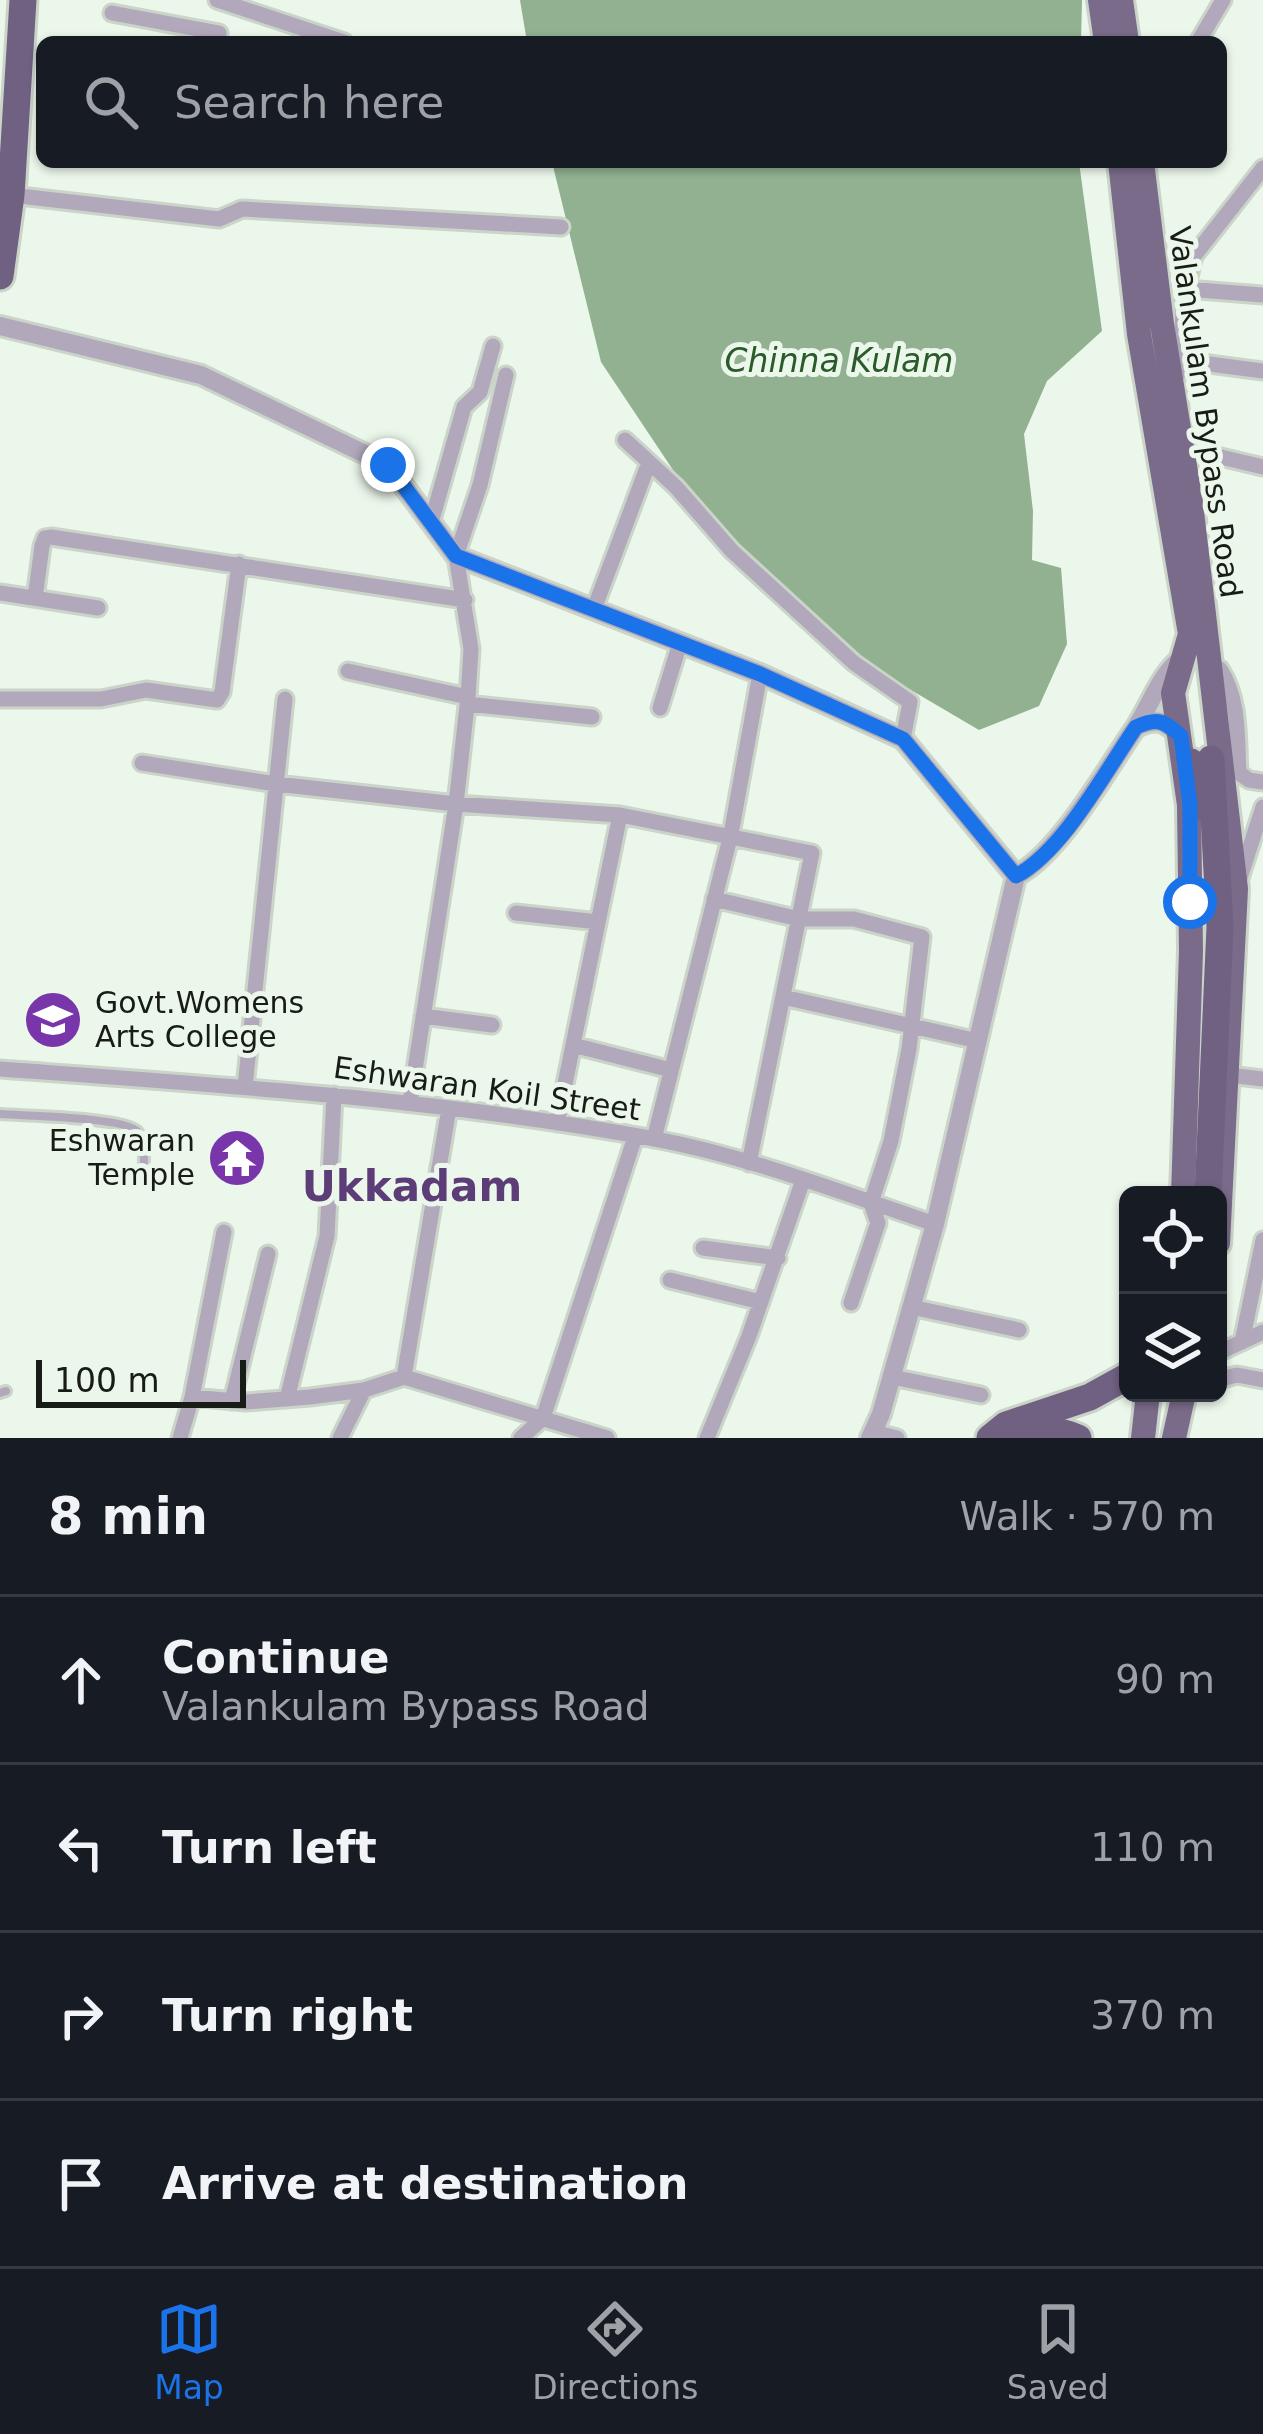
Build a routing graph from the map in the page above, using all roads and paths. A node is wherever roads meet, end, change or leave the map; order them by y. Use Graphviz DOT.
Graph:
graph roads {
  1 [pos="6,0"];
  2 [pos="23,0"];
  3 [pos="216,0"];
  4 [pos="1100,0"];
  5 [pos="1121,0"];
  6 [pos="1132,0"];
  7 [pos="1223,0"];
  8 [pos="112,13"];
  9 [pos="215,36"];
  10 [pos="219,36"];
  11 [pos="326,36"];
  12 [pos="1105,36"];
  13 [pos="1129,36"];
  14 [pos="1130,36"];
  15 [pos="1202,36"];
  16 [pos="13,42"];
  17 [pos="0,149"];
  18 [pos="1263,167"];
  19 [pos="1121,168"];
  20 [pos="1143,168"];
  21 [pos="11,195"];
  22 [pos="561,227"];
  23 [pos="0,276"];
  24 [pos="1186,289"];
  25 [pos="1263,295"];
  26 [pos="0,326"];
  27 [pos="493,346"];
  28 [pos="1179,360"];
  29 [pos="1263,371"];
  30 [pos="506,375"];
  31 [pos="1172,392"];
  32 [pos="625,440"];
  33 [pos="1171,457"];
  34 [pos="649,465"];
  35 [pos="1263,466"];
  36 [pos="431,523"];
  37 [pos="456,556"];
  38 [pos="239,564"];
  39 [pos="0,593"];
  40 [pos="35,598"];
  41 [pos="465,600"];
  42 [pos="98,608"];
  43 [pos="593,609"];
  44 [pos="680,643"];
  45 [pos="1196,655"];
  46 [pos="348,671"];
  47 [pos="760,674"];
  48 [pos="0,699"];
  49 [pos="285,699"];
  50 [pos="467,700"];
  51 [pos="660,708"];
  52 [pos="592,717"];
  53 [pos="1136,727"];
  54 [pos="903,739"];
  55 [pos="1197,750"];
  56 [pos="142,763"];
  57 [pos="1263,782"];
  58 [pos="276,784"];
  59 [pos="456,804"];
  60 [pos="1263,807"];
  61 [pos="620,814"];
  62 [pos="731,834"];
  63 [pos="1016,876"];
  64 [pos="1236,889"];
  65 [pos="714,899"];
  66 [pos="516,913"];
  67 [pos="799,919"];
  68 [pos="598,922"];
  69 [pos="783,997"];
  70 [pos="424,1016"];
  71 [pos="492,1025"];
  72 [pos="910,1025"];
  73 [pos="978,1041"];
  74 [pos="573,1045"];
  75 [pos="0,1069"];
  76 [pos="671,1070"];
  77 [pos="1229,1075"];
  78 [pos="1263,1079"];
  79 [pos="245,1087"];
  80 [pos="334,1095"];
  81 [pos="410,1102"];
  82 [pos="449,1108"];
  83 [pos="0,1114"];
  84 [pos="556,1123"];
  85 [pos="635,1137"];
  86 [pos="654,1139"];
  87 [pos="749,1163"];
  88 [pos="143,1179"];
  89 [pos="803,1180"];
  90 [pos="1183,1186"];
  91 [pos="1195,1186"];
  92 [pos="1208,1186"];
  93 [pos="1222,1186"];
  94 [pos="871,1203"];
  95 [pos="934,1224"];
  96 [pos="224,1232"];
  97 [pos="1263,1240"];
  98 [pos="703,1248"];
  99 [pos="268,1255"];
  100 [pos="777,1257"];
  101 [pos="670,1280"];
  102 [pos="761,1302"];
  103 [pos="851,1303"];
  104 [pos="911,1307"];
  105 [pos="1019,1330"];
  106 [pos="1263,1332"];
  107 [pos="1242,1342"];
  108 [pos="1227,1349"];
  109 [pos="892,1377"];
  110 [pos="1227,1377"];
  111 [pos="404,1378"];
  112 [pos="1263,1380"];
  113 [pos="1119,1381"];
  114 [pos="364,1390"];
  115 [pos="980,1395"];
  116 [pos="1119,1395"];
  117 [pos="192,1397"];
  118 [pos="287,1399"];
  119 [pos="232,1401"];
  120 [pos="1147,1402"];
  121 [pos="1182,1402"];
  122 [pos="548,1426"];
  123 [pos="871,1435"];
  124 [pos="1032,1435"];
  125 [pos="180,1438"];
  126 [pos="340,1438"];
  127 [pos="521,1438"];
  128 [pos="607,1438"];
  129 [pos="707,1438"];
  130 [pos="897,1438"];
  131 [pos="989,1438"];
  132 [pos="1078,1438"];
  133 [pos="1143,1438"];
  134 [pos="1174,1438"];
  1 -- 16 [label="highway"];
  2 -- 16 [label="highway"];
  3 -- 10 [label="street"];
  3 -- 11 [label="street"];
  4 -- 12 [label="main road"];
  5 -- 13 [label="main road"];
  6 -- 14 [label="street"];
  7 -- 15 [label="street"];
  8 -- 9 [label="street"];
  16 -- 17 [label="highway"];
  16 -- 21 [label="highway"];
  18 -- 24 [label="street"];
  19 -- 33 [label="main road, Valankulam Bypass Road"];
  20 -- 31 [label="main road, Valankulam Bypass Road"];
  21 -- 22 [label="street"];
  21 -- 23 [label="highway"];
  24 -- 25 [label="street"];
  24 -- 28 [label="street"];
  26 -- 36 [label="street"];
  27 -- 36 [label="street"];
  28 -- 29 [label="street"];
  28 -- 31 [label="street"];
  30 -- 37 [label="street"];
  31 -- 33 [label="main road, Valankulam Bypass Road"];
  32 -- 34 [label="street"];
  33 -- 35 [label="street"];
  33 -- 45 [label="main road, Valankulam Bypass Road"];
  34 -- 43 [label="street"];
  34 -- 54 [label="street"];
  36 -- 37 [label="street"];
  37 -- 41 [label="street"];
  37 -- 43 [label="street"];
  38 -- 40 [label="street"];
  38 -- 41 [label="street"];
  38 -- 48 [label="street"];
  39 -- 40 [label="street"];
  40 -- 42 [label="street"];
  41 -- 50 [label="street"];
  43 -- 44 [label="street"];
  44 -- 47 [label="street"];
  44 -- 51 [label="street"];
  45 -- 53 [label="street"];
  45 -- 55 [label="main road, Valankulam Bypass Road"];
  45 -- 55 [label="main road, Valankulam Bypass Road"];
  45 -- 57 [label="street"];
  46 -- 50 [label="street"];
  47 -- 54 [label="street"];
  47 -- 62 [label="street"];
  49 -- 58 [label="street"];
  50 -- 52 [label="street"];
  50 -- 59 [label="street"];
  53 -- 55 [label="street"];
  53 -- 63 [label="street"];
  54 -- 63 [label="street"];
  55 -- 64 [label="main road, Valankulam Bypass Road"];
  55 -- 90 [label="main road, Valankulam Bypass Road"];
  55 -- 91 [label="highway"];
  55 -- 92 [label="highway"];
  56 -- 58 [label="street"];
  58 -- 59 [label="street"];
  58 -- 79 [label="street"];
  59 -- 61 [label="street"];
  59 -- 70 [label="street"];
  60 -- 64 [label="street"];
  61 -- 62 [label="street"];
  61 -- 68 [label="street"];
  62 -- 65 [label="street"];
  62 -- 67 [label="street"];
  63 -- 73 [label="street"];
  64 -- 77 [label="main road, Valankulam Bypass Road"];
  65 -- 67 [label="street"];
  65 -- 76 [label="street"];
  66 -- 68 [label="street"];
  67 -- 69 [label="street"];
  67 -- 72 [label="street"];
  68 -- 74 [label="street"];
  69 -- 72 [label="street"];
  69 -- 87 [label="street"];
  70 -- 71 [label="street"];
  70 -- 81 [label="street"];
  72 -- 73 [label="street"];
  72 -- 94 [label="street"];
  73 -- 95 [label="street"];
  74 -- 76 [label="street"];
  74 -- 84 [label="street"];
  75 -- 79 [label="street, Eshwaran Koil Street"];
  76 -- 86 [label="street"];
  77 -- 78 [label="street"];
  77 -- 93 [label="main road, Valankulam Bypass Road"];
  79 -- 80 [label="street, Eshwaran Koil Street"];
  80 -- 81 [label="street, Eshwaran Koil Street"];
  80 -- 118 [label="street"];
  81 -- 82 [label="street, Eshwaran Koil Street"];
  82 -- 84 [label="street, Eshwaran Koil Street"];
  82 -- 111 [label="street"];
  83 -- 88 [label="lane"];
  84 -- 85 [label="street, Eshwaran Koil Street"];
  85 -- 86 [label="street, Eshwaran Koil Street"];
  85 -- 122 [label="street"];
  86 -- 87 [label="street, Eshwaran Koil Street"];
  87 -- 89 [label="street, Eshwaran Koil Street"];
  89 -- 94 [label="street, Eshwaran Koil Street"];
  89 -- 100 [label="street"];
  94 -- 95 [label="street, Eshwaran Koil Street"];
  94 -- 103 [label="street"];
  95 -- 104 [label="street"];
  96 -- 117 [label="street"];
  97 -- 107 [label="street"];
  98 -- 100 [label="street"];
  99 -- 119 [label="street"];
  100 -- 102 [label="street"];
  101 -- 102 [label="street"];
  102 -- 129 [label="street"];
  104 -- 105 [label="street"];
  104 -- 109 [label="street"];
  106 -- 107 [label="street"];
  107 -- 108 [label="street"];
  109 -- 115 [label="street"];
  109 -- 123 [label="street"];
  110 -- 112 [label="street"];
  111 -- 114 [label="street"];
  111 -- 122 [label="street"];
  113 -- 131 [label="highway"];
  114 -- 118 [label="street"];
  114 -- 126 [label="street"];
  116 -- 124 [label="highway"];
  117 -- 119 [label="street"];
  117 -- 125 [label="street"];
  118 -- 119 [label="street"];
  120 -- 133 [label="main road"];
  121 -- 134 [label="main road"];
  122 -- 127 [label="street"];
  122 -- 128 [label="street"];
  123 -- 130 [label="street"];
  124 -- 132 [label="highway"];
}
